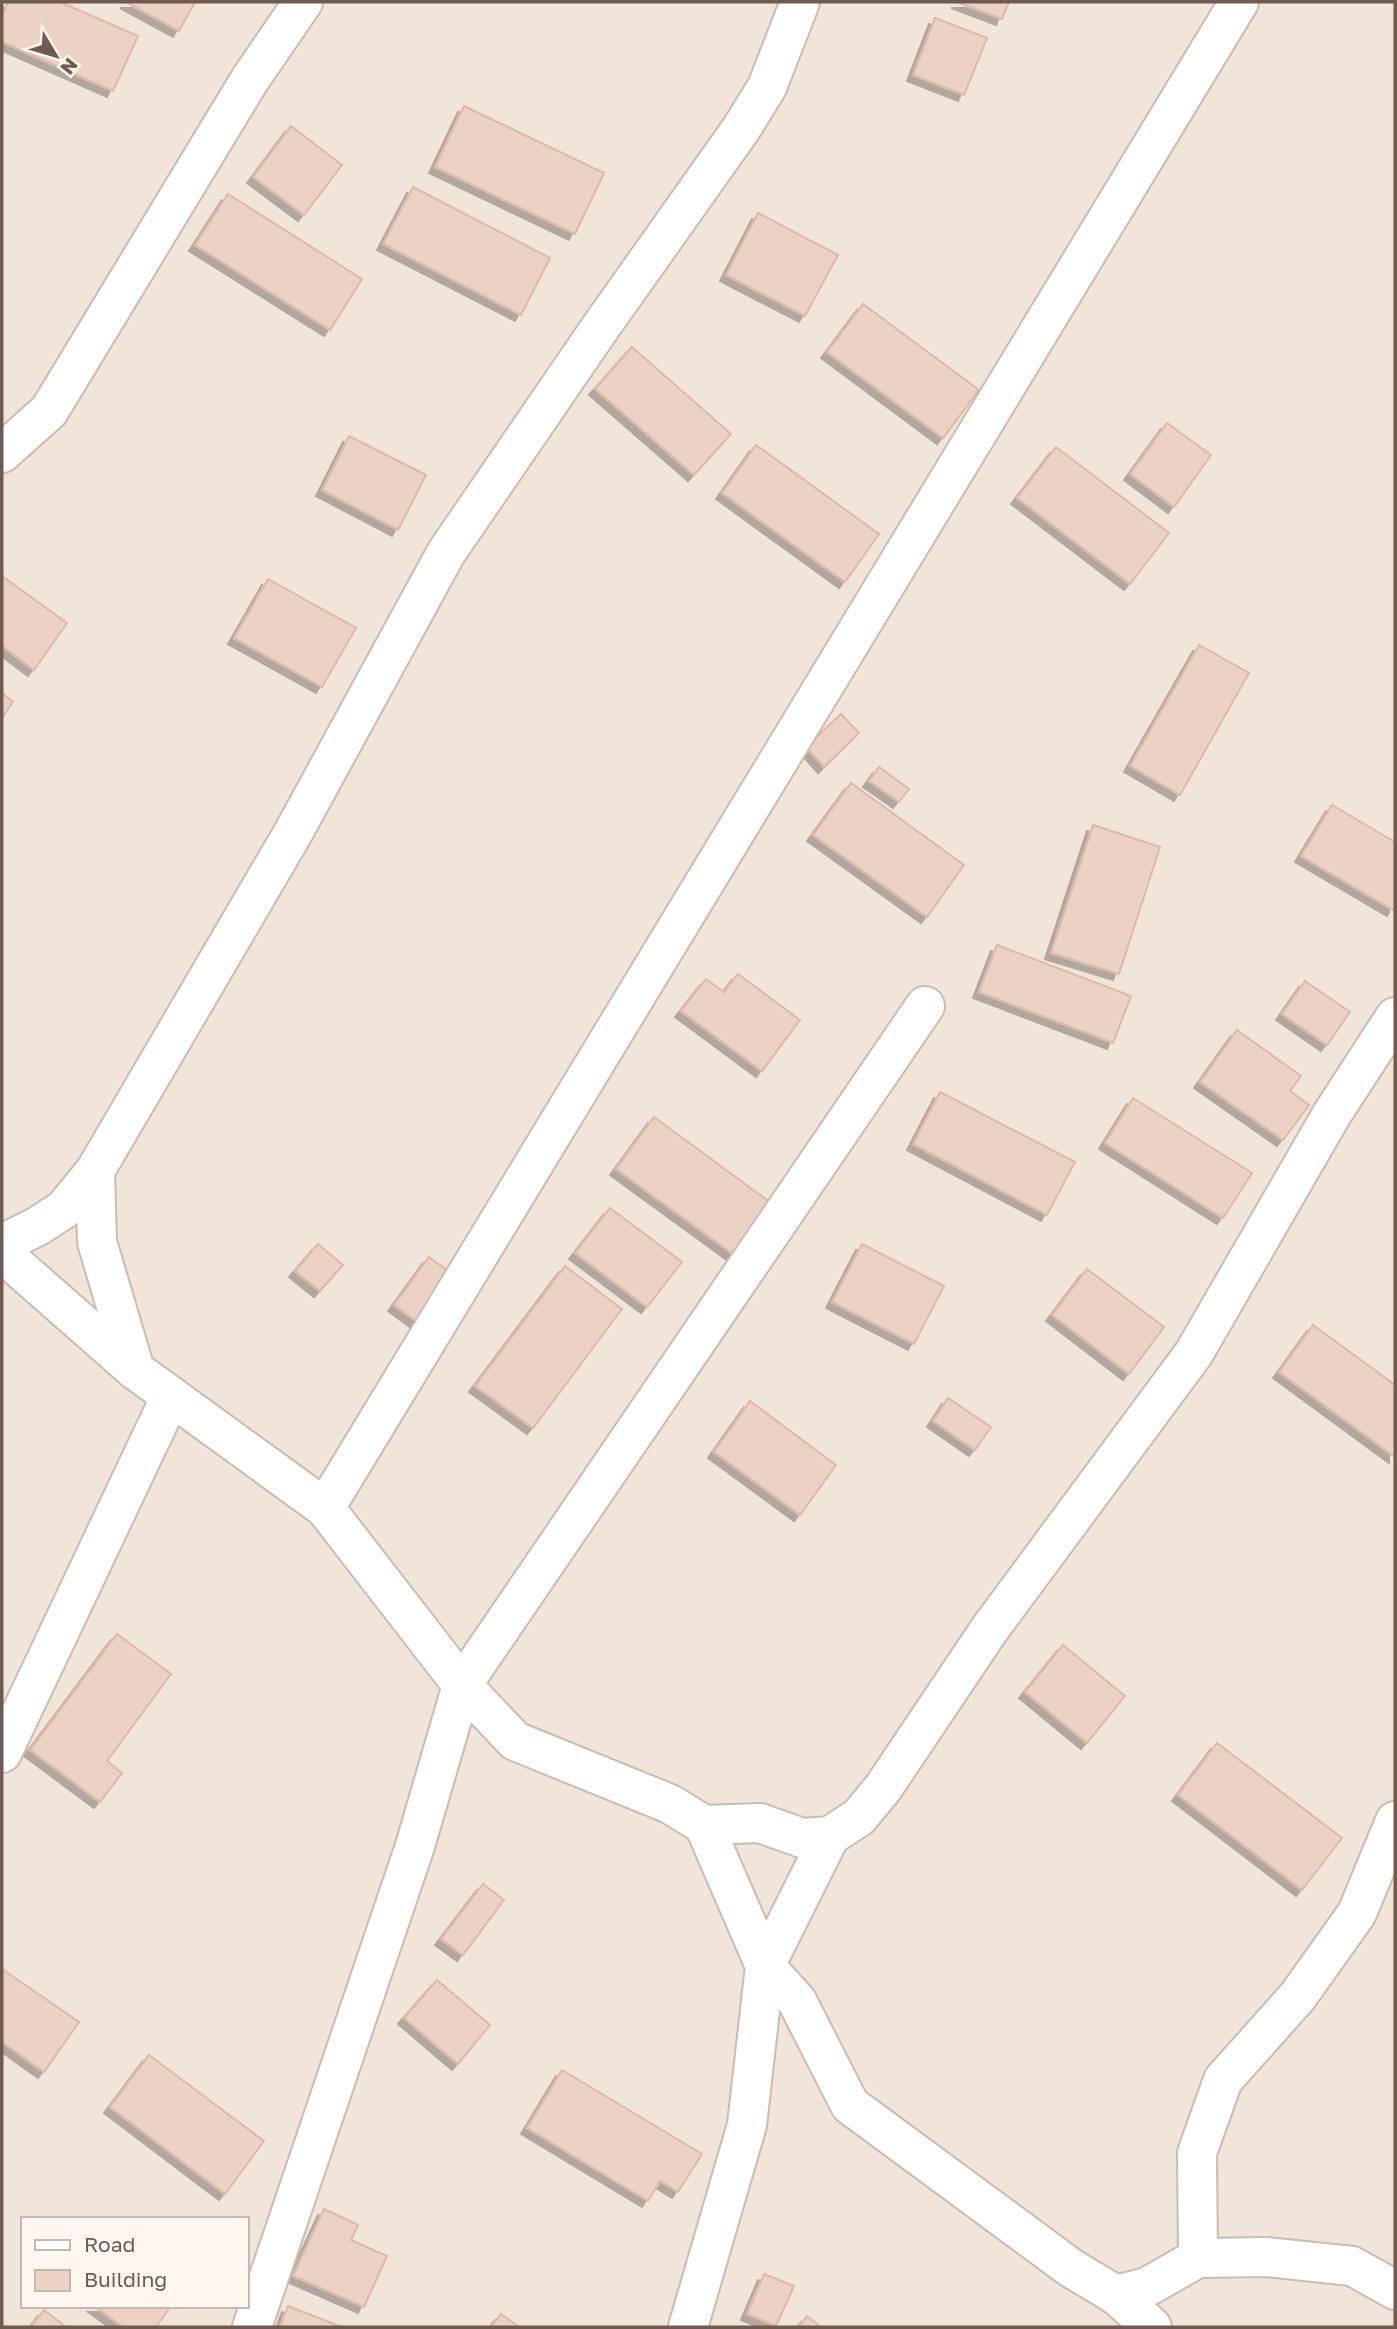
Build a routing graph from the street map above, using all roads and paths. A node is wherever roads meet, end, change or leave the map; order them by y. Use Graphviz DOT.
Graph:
graph roads {
  1 [pos="303,2"];
  2 [pos="800,2"];
  3 [pos="1239,2"];
  4 [pos="2,453"];
  5 [pos="925,1006"];
  6 [pos="1395,1017"];
  7 [pos="95,1171"];
  8 [pos="2,1244"];
  9 [pos="2,1253"];
  10 [pos="135,1370"];
  11 [pos="171,1396"];
  12 [pos="325,1508"];
  13 [pos="462,1685"];
  14 [pos="2,1754"];
  15 [pos="1395,1821"];
  16 [pos="704,1825"];
  17 [pos="830,1836"];
  18 [pos="765,1966"];
  19 [pos="1199,2258"];
  20 [pos="1395,2290"];
  21 [pos="1116,2295"];
  22 [pos="252,2327"];
  23 [pos="688,2327"];
  24 [pos="1152,2327"];
  1 -- 4 [label="street"];
  2 -- 7 [label="street"];
  3 -- 12 [label="street"];
  5 -- 13 [label="street"];
  6 -- 17 [label="street"];
  7 -- 8 [label="street"];
  7 -- 10 [label="street"];
  9 -- 10 [label="street"];
  10 -- 11 [label="street"];
  11 -- 12 [label="street"];
  11 -- 14 [label="street"];
  12 -- 13 [label="street"];
  13 -- 16 [label="street"];
  13 -- 22 [label="street"];
  15 -- 19 [label="street"];
  16 -- 17 [label="street"];
  16 -- 18 [label="street"];
  17 -- 18 [label="street"];
  18 -- 21 [label="street"];
  18 -- 23 [label="street"];
  19 -- 20 [label="street"];
  19 -- 21 [label="street"];
  21 -- 24 [label="street"];
}
